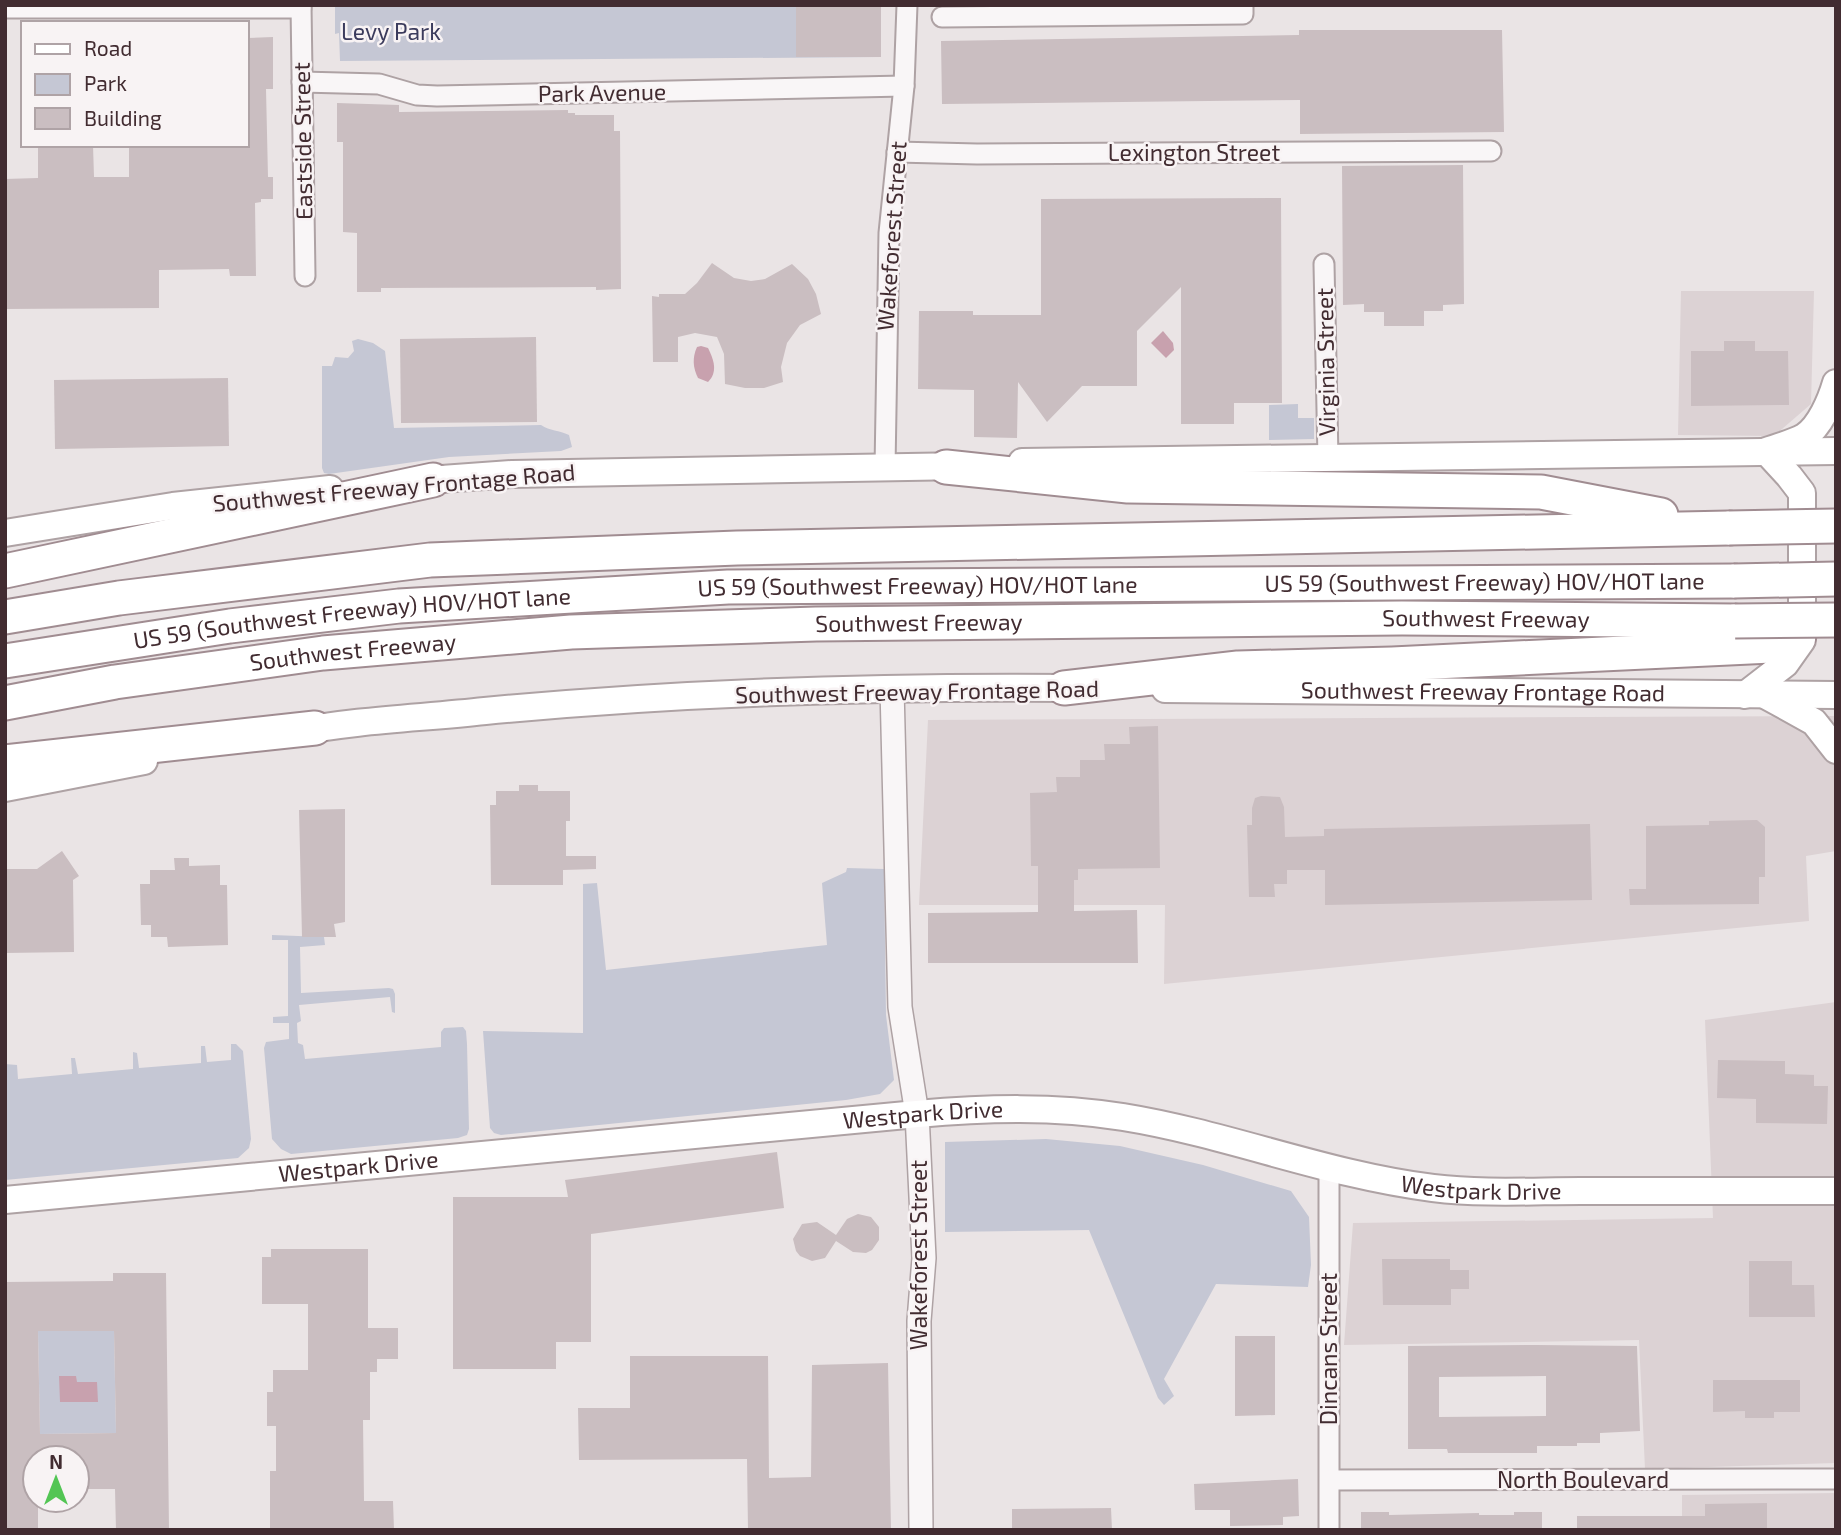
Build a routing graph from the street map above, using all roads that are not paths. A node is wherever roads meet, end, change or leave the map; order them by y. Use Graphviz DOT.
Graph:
graph roads {
  1 [pos="907,5"];
  2 [pos="1243,5"];
  3 [pos="301,7"];
  4 [pos="5,8"];
  5 [pos="1047,11"];
  6 [pos="942,17"];
  7 [pos="302,82"];
  8 [pos="904,86"];
  9 [pos="1491,151"];
  10 [pos="897,152"];
  11 [pos="1324,264"];
  12 [pos="305,276"];
  13 [pos="1836,383"];
  14 [pos="1766,451"];
  15 [pos="1836,451"];
  16 [pos="1328,459"];
  17 [pos="946,467"];
  18 [pos="885,468"];
  19 [pos="433,480"];
  20 [pos="1836,526"];
  21 [pos="1729,528"];
  22 [pos="5,533"];
  23 [pos="5,571"];
  24 [pos="1836,579"];
  25 [pos="5,617"];
  26 [pos="1836,620"];
  27 [pos="1736,634"];
  28 [pos="5,660"];
  29 [pos="892,688"];
  30 [pos="1064,688"];
  31 [pos="1756,695"];
  32 [pos="1836,695"];
  33 [pos="5,703"];
  34 [pos="315,728"];
  35 [pos="1836,750"];
  36 [pos="5,762"];
  37 [pos="5,788"];
  38 [pos="917,1114"];
  39 [pos="1329,1168"];
  40 [pos="1836,1191"];
  41 [pos="5,1200"];
  42 [pos="1836,1479"];
  43 [pos="1329,1480"];
  44 [pos="921,1530"];
  45 [pos="1329,1530"];
  1 -- 8 [label="street, Wakeforest Street"];
  2 -- 5 [label="street"];
  3 -- 4 [label="street"];
  3 -- 7 [label="street, Eastside Street"];
  5 -- 6 [label="street"];
  7 -- 8 [label="street, Park Avenue"];
  7 -- 12 [label="street, Eastside Street"];
  8 -- 10 [label="street, Wakeforest Street"];
  9 -- 10 [label="street, Lexington Street"];
  10 -- 18 [label="street, Wakeforest Street"];
  11 -- 16 [label="street, Virginia Street"];
  13 -- 14 [label="main road"];
  14 -- 15 [label="main road, Southwest Freeway Frontage Road"];
  14 -- 16 [label="main road, Southwest Freeway Frontage Road"];
  14 -- 31 [label="main road"];
  16 -- 17 [label="main road, Southwest Freeway Frontage Road"];
  17 -- 18 [label="main road, Southwest Freeway Frontage Road"];
  17 -- 21 [label="highway"];
  18 -- 19 [label="main road, Southwest Freeway Frontage Road"];
  19 -- 22 [label="main road, Southwest Freeway Frontage Road"];
  19 -- 23 [label="highway"];
  20 -- 21 [label="highway, bridge"];
  21 -- 25 [label="highway"];
  24 -- 28 [label="highway, US 59 (Southwest Freeway) HOV/HOT lane, bridge"];
  26 -- 27 [label="highway, Southwest Freeway, bridge"];
  27 -- 30 [label="highway"];
  27 -- 33 [label="highway, Southwest Freeway"];
  29 -- 30 [label="main road, Southwest Freeway Frontage Road"];
  29 -- 34 [label="main road, Southwest Freeway Frontage Road"];
  29 -- 38 [label="street, Wakeforest Street"];
  30 -- 31 [label="main road, Southwest Freeway Frontage Road"];
  31 -- 32 [label="main road, Southwest Freeway Frontage Road"];
  31 -- 35 [label="main road"];
  34 -- 36 [label="highway"];
  34 -- 37 [label="main road, Southwest Freeway Frontage Road"];
  38 -- 39 [label="main road, Westpark Drive"];
  38 -- 41 [label="main road, Westpark Drive"];
  38 -- 44 [label="street, Wakeforest Street"];
  39 -- 40 [label="main road, Westpark Drive"];
  39 -- 43 [label="street, Dincans Street"];
  42 -- 43 [label="street, North Boulevard"];
  43 -- 45 [label="street, Dincans Street"];
}
